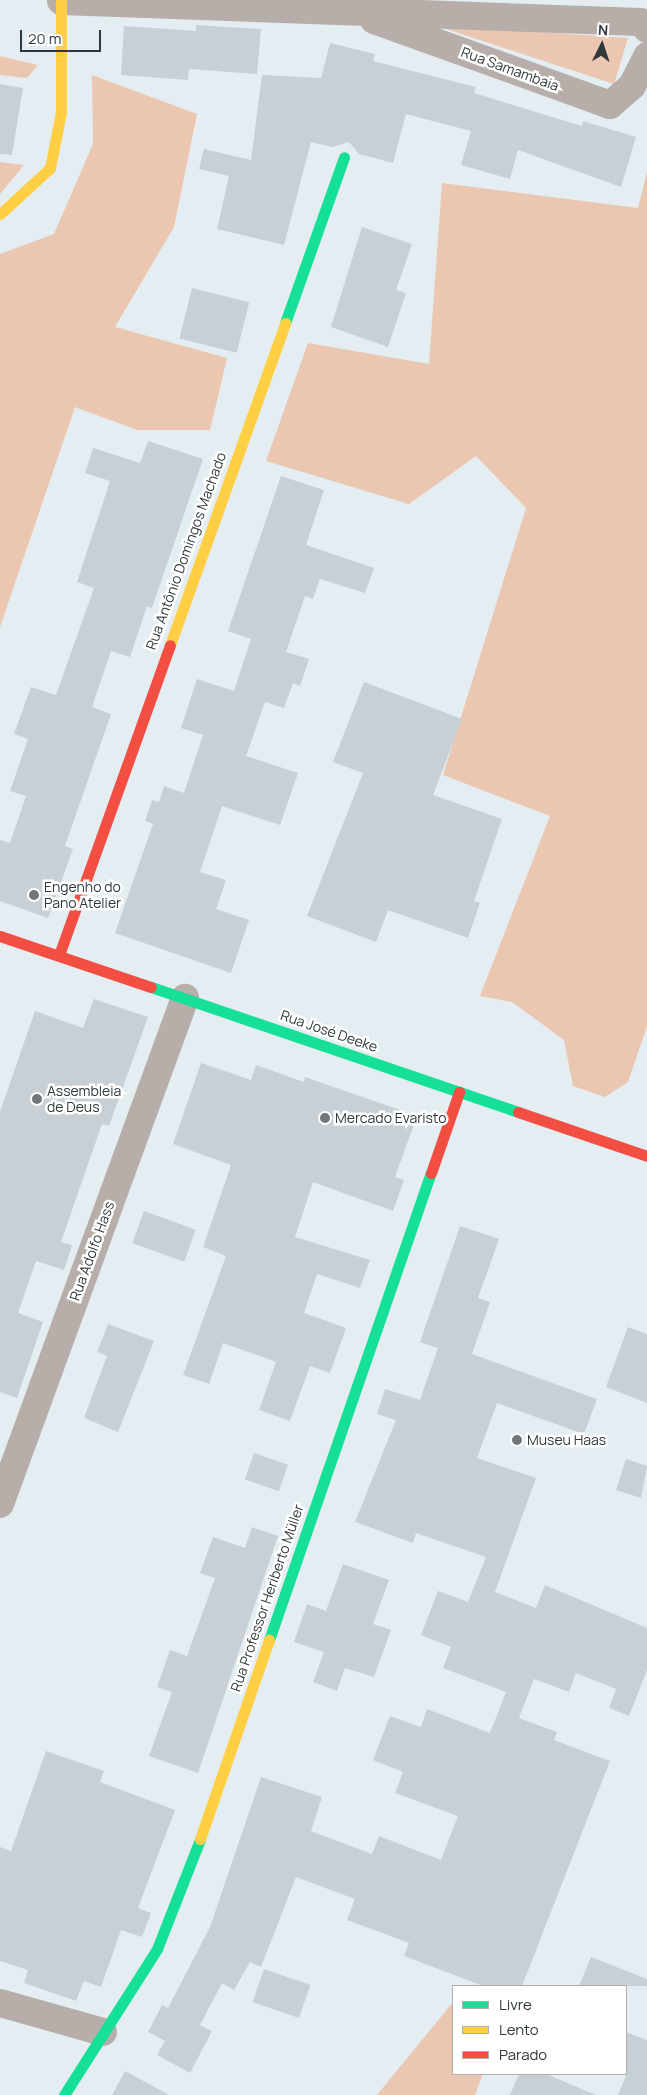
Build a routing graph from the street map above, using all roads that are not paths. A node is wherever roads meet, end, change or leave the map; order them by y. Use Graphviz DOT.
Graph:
graph roads {
  1 [pos="61,1"];
  2 [pos="352,11"];
  3 [pos="647,29"];
  4 [pos="647,56"];
  5 [pos="344,157"];
  6 [pos="0,214"];
  7 [pos="0,936"];
  8 [pos="59,955"];
  9 [pos="185,998"];
  10 [pos="459,1092"];
  11 [pos="647,1156"];
  12 [pos="0,1504"];
  13 [pos="0,2002"];
  14 [pos="103,2032"];
  15 [pos="64,2095"];
  1 -- 2 [label="street, Rua Samambaia"];
  1 -- 6 [label="street"];
  2 -- 3 [label="street, Rua Samambaia"];
  2 -- 4 [label="street, Rua Samambaia"];
  5 -- 8 [label="street, Rua Antônio Domingos Machado"];
  7 -- 8 [label="street, Rua José Deeke"];
  8 -- 9 [label="street, Rua José Deeke"];
  9 -- 10 [label="street, Rua José Deeke"];
  9 -- 12 [label="street, Rua Adolfo Hass"];
  10 -- 11 [label="street, Rua José Deeke"];
  10 -- 14 [label="street, Rua Professor Heriberto Müller"];
  13 -- 14 [label="street"];
  14 -- 15 [label="street, Rua Professor Heriberto Müller"];
}
